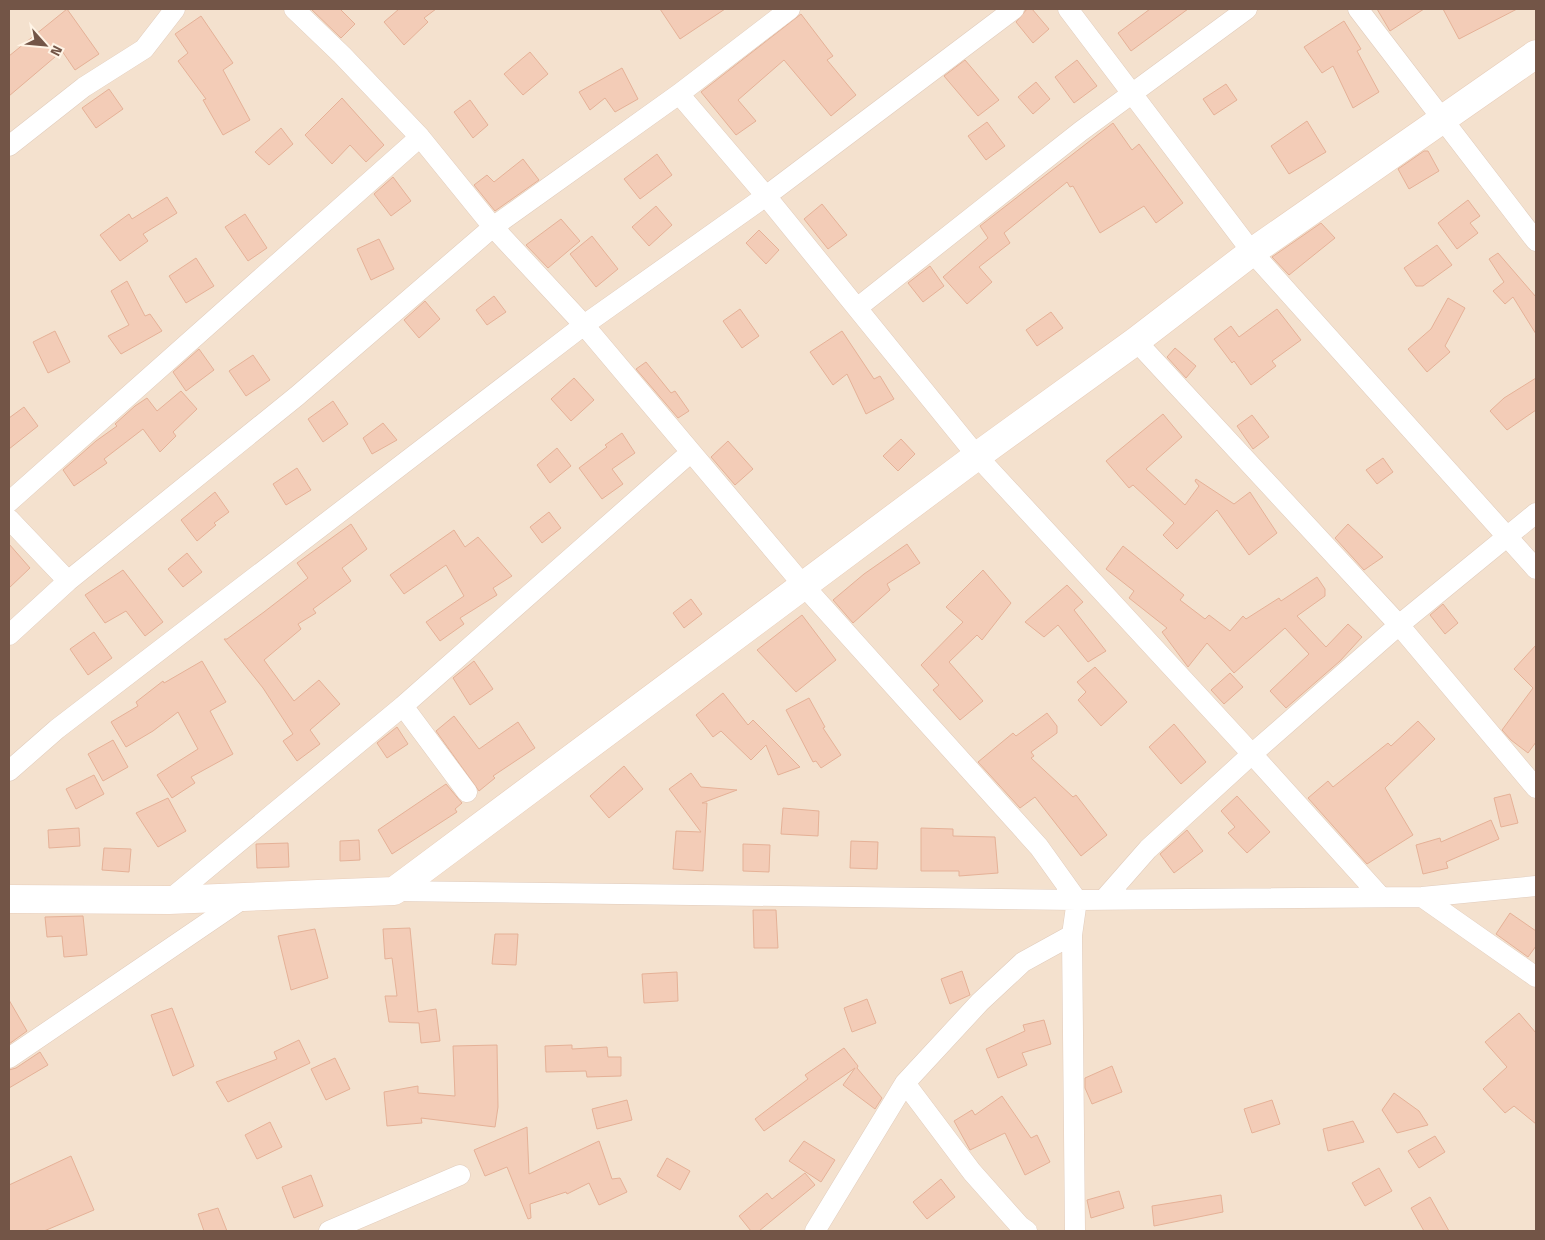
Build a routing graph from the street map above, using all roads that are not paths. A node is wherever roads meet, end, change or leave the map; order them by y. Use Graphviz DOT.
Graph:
graph roads {
  1 [pos="175,9"];
  2 [pos="294,9"];
  3 [pos="790,9"];
  4 [pos="1014,9"];
  5 [pos="1068,9"];
  6 [pos="1247,9"];
  7 [pos="1358,9"];
  8 [pos="1536,54"];
  9 [pos="1134,92"];
  10 [pos="680,94"];
  11 [pos="1441,118"];
  12 [pos="420,137"];
  13 [pos="9,146"];
  14 [pos="766,196"];
  15 [pos="493,227"];
  16 [pos="1536,241"];
  17 [pos="1252,252"];
  18 [pos="857,308"];
  19 [pos="584,325"];
  20 [pos="1136,341"];
  21 [pos="690,453"];
  22 [pos="977,456"];
  23 [pos="9,502"];
  24 [pos="1536,513"];
  25 [pos="9,519"];
  26 [pos="1508,536"];
  27 [pos="1536,569"];
  28 [pos="68,581"];
  29 [pos="804,586"];
  30 [pos="1399,625"];
  31 [pos="9,635"];
  32 [pos="403,706"];
  33 [pos="1252,754"];
  34 [pos="9,771"];
  35 [pos="1536,788"];
  36 [pos="467,792"];
  37 [pos="1536,886"];
  38 [pos="394,890"];
  39 [pos="1381,897"];
  40 [pos="1422,897"];
  41 [pos="244,898"];
  42 [pos="1105,898"];
  43 [pos="9,899"];
  44 [pos="169,900"];
  45 [pos="1077,900"];
  46 [pos="1072,935"];
  47 [pos="1536,977"];
  48 [pos="9,1058"];
  49 [pos="905,1083"];
  50 [pos="460,1174"];
  51 [pos="329,1231"];
  52 [pos="815,1231"];
  53 [pos="1027,1231"];
  54 [pos="1075,1231"];
  1 -- 13 [label="street"];
  2 -- 12 [label="street"];
  3 -- 10 [label="street"];
  4 -- 14 [label="street"];
  5 -- 9 [label="street"];
  6 -- 9 [label="street"];
  7 -- 11 [label="street"];
  8 -- 11 [label="street"];
  9 -- 17 [label="street"];
  9 -- 18 [label="street"];
  10 -- 14 [label="street"];
  10 -- 15 [label="street"];
  11 -- 16 [label="street"];
  11 -- 17 [label="street"];
  12 -- 15 [label="street"];
  12 -- 23 [label="street"];
  14 -- 18 [label="street"];
  14 -- 19 [label="street"];
  15 -- 19 [label="street"];
  15 -- 28 [label="street"];
  17 -- 20 [label="street"];
  17 -- 26 [label="street"];
  18 -- 22 [label="street"];
  19 -- 21 [label="street"];
  19 -- 34 [label="street"];
  20 -- 22 [label="street"];
  20 -- 30 [label="street"];
  21 -- 29 [label="street"];
  21 -- 32 [label="street"];
  22 -- 29 [label="street"];
  22 -- 33 [label="street"];
  24 -- 26 [label="street"];
  25 -- 28 [label="street"];
  26 -- 27 [label="street"];
  26 -- 30 [label="street"];
  28 -- 31 [label="street"];
  29 -- 38 [label="street"];
  29 -- 45 [label="street"];
  30 -- 33 [label="street"];
  30 -- 35 [label="street"];
  32 -- 36 [label="street"];
  32 -- 44 [label="street"];
  33 -- 39 [label="street"];
  33 -- 42 [label="street"];
  37 -- 40 [label="street"];
  38 -- 41 [label="street"];
  38 -- 45 [label="street"];
  39 -- 40 [label="street"];
  39 -- 42 [label="street"];
  40 -- 47 [label="street"];
  41 -- 44 [label="street"];
  41 -- 48 [label="street"];
  42 -- 45 [label="street"];
  43 -- 44 [label="street"];
  45 -- 46 [label="street"];
  46 -- 49 [label="street"];
  46 -- 54 [label="street"];
  49 -- 52 [label="street"];
  49 -- 53 [label="street"];
  50 -- 51 [label="street"];
}
